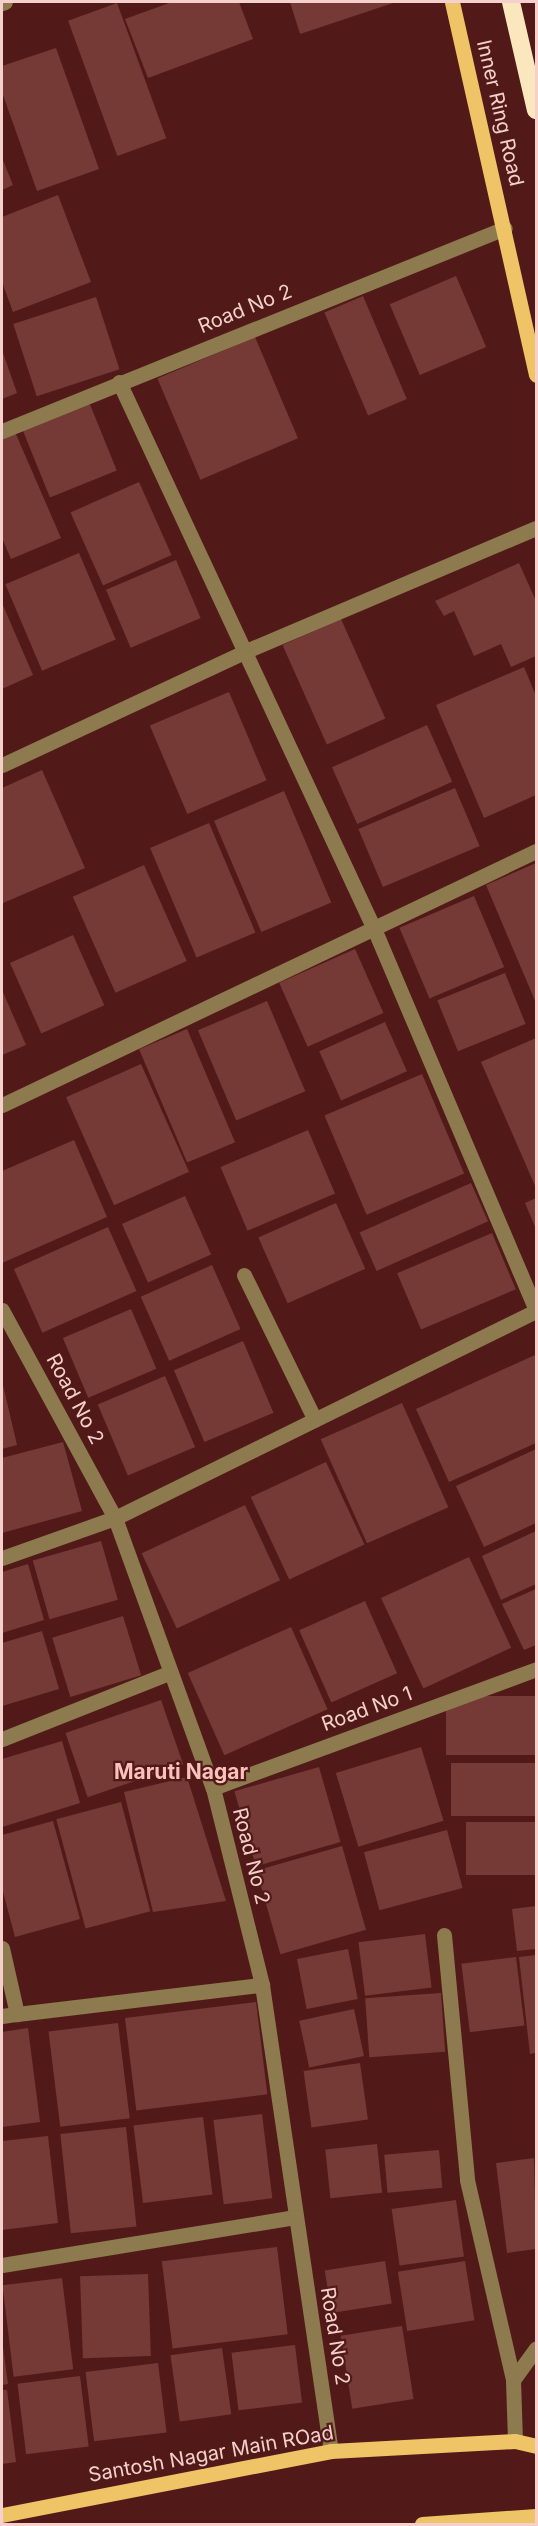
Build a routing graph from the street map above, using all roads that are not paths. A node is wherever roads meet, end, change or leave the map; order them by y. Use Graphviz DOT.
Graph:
graph roads {
  1 [pos="452,2"];
  2 [pos="511,2"];
  3 [pos="537,110"];
  4 [pos="505,228"];
  5 [pos="537,375"];
  6 [pos="119,382"];
  7 [pos="2,431"];
  8 [pos="537,528"];
  9 [pos="246,651"];
  10 [pos="2,765"];
  11 [pos="537,851"];
  12 [pos="375,931"];
  13 [pos="2,1105"];
  14 [pos="244,1275"];
  15 [pos="536,1311"];
  16 [pos="3,1316"];
  17 [pos="315,1420"];
  18 [pos="115,1518"];
  19 [pos="2,1558"];
  20 [pos="537,1669"];
  21 [pos="169,1673"];
  22 [pos="2,1738"];
  23 [pos="213,1788"];
  24 [pos="444,1935"];
  25 [pos="2,1948"];
  26 [pos="262,1985"];
  27 [pos="9,2015"];
  28 [pos="295,2217"];
  29 [pos="2,2265"];
  30 [pos="537,2348"];
  31 [pos="513,2380"];
  32 [pos="514,2440"];
  33 [pos="537,2446"];
  34 [pos="331,2451"];
  35 [pos="2,2515"];
  36 [pos="528,2519"];
  37 [pos="422,2524"];
  1 -- 4 [label="main road, Inner Ring Road"];
  2 -- 3 [label="highway"];
  4 -- 5 [label="main road, Inner Ring Road"];
  4 -- 6 [label="street, Road No 2"];
  6 -- 7 [label="street, Road No 2"];
  6 -- 9 [label="street"];
  8 -- 9 [label="street"];
  9 -- 10 [label="street"];
  9 -- 12 [label="street"];
  11 -- 12 [label="street"];
  12 -- 13 [label="street"];
  12 -- 15 [label="street"];
  14 -- 17 [label="street"];
  15 -- 17 [label="street"];
  16 -- 18 [label="street, Road No 2"];
  17 -- 18 [label="street"];
  18 -- 19 [label="street"];
  18 -- 21 [label="street, Road No 2"];
  20 -- 23 [label="street, Road No 1"];
  21 -- 22 [label="street"];
  21 -- 23 [label="street, Road No 2"];
  23 -- 26 [label="street, Road No 2"];
  24 -- 31 [label="street"];
  25 -- 27 [label="street"];
  26 -- 27 [label="street"];
  26 -- 28 [label="street, Road No 2"];
  28 -- 29 [label="street"];
  28 -- 34 [label="street, Road No 2"];
  30 -- 31 [label="street"];
  31 -- 32 [label="street"];
  32 -- 33 [label="main road, Santosh Nagar Main ROad"];
  32 -- 34 [label="main road, Santosh Nagar Main ROad"];
  34 -- 35 [label="main road, Santosh Nagar Main ROad"];
  36 -- 37 [label="main road"];
}
